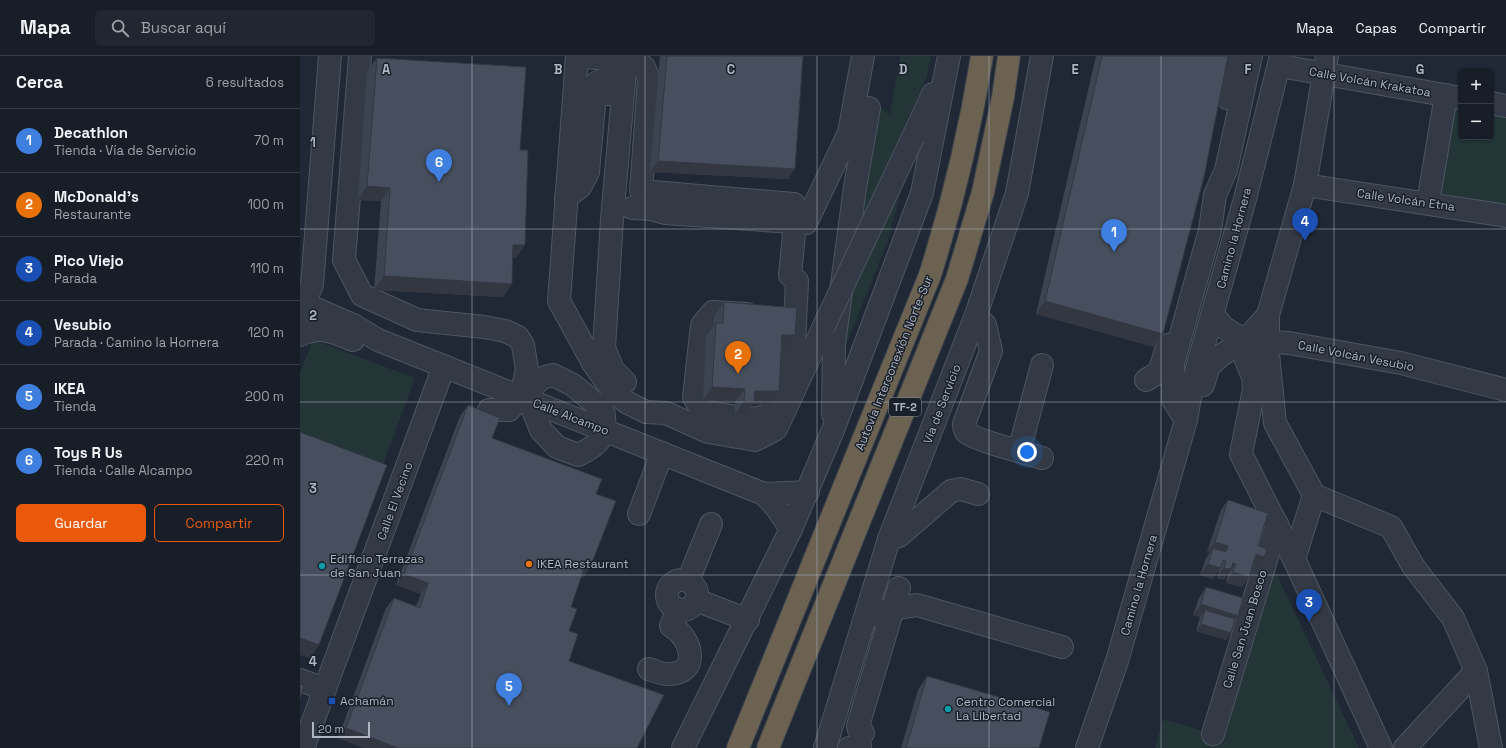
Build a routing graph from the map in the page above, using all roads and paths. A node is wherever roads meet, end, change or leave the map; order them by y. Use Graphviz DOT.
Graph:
graph roads {
  1 [pos="330,56"];
  2 [pos="360,56"];
  3 [pos="863,56"];
  4 [pos="982,56"];
  5 [pos="1009,56"];
  6 [pos="1042,56"];
  7 [pos="1234,56"];
  8 [pos="1251,56"];
  9 [pos="582,57"];
  10 [pos="948,59"];
  11 [pos="1280,61"];
  12 [pos="1326,65"];
  13 [pos="630,66"];
  14 [pos="595,94"];
  15 [pos="623,94"];
  16 [pos="1453,96"];
  17 [pos="1494,104"];
  18 [pos="1506,106"];
  19 [pos="870,108"];
  20 [pos="1305,185"];
  21 [pos="1205,193"];
  22 [pos="566,197"];
  23 [pos="1428,203"];
  24 [pos="794,204"];
  25 [pos="632,208"];
  26 [pos="1506,216"];
  27 [pos="794,234"];
  28 [pos="559,301"];
  29 [pos="301,306"];
  30 [pos="1268,314"];
  31 [pos="976,315"];
  32 [pos="1213,315"];
  33 [pos="794,317"];
  34 [pos="300,335"];
  35 [pos="378,340"];
  36 [pos="1246,340"];
  37 [pos="1268,341"];
  38 [pos="526,355"];
  39 [pos="1042,365"];
  40 [pos="444,366"];
  41 [pos="1146,380"];
  42 [pos="497,388"];
  43 [pos="1506,390"];
  44 [pos="525,399"];
  45 [pos="666,413"];
  46 [pos="603,420"];
  47 [pos="1186,420"];
  48 [pos="1248,423"];
  49 [pos="484,424"];
  50 [pos="1275,424"];
  51 [pos="833,430"];
  52 [pos="1019,451"];
  53 [pos="662,453"];
  54 [pos="1042,458"];
  55 [pos="808,492"];
  56 [pos="764,494"];
  57 [pos="978,494"];
  58 [pos="1314,495"];
  59 [pos="640,514"];
  60 [pos="711,524"];
  61 [pos="1276,524"];
  62 [pos="791,529"];
  63 [pos="889,538"];
  64 [pos="1294,559"];
  65 [pos="880,567"];
  66 [pos="899,588"];
  67 [pos="917,605"];
  68 [pos="892,608"];
  69 [pos="682,612"];
  70 [pos="865,618"];
  71 [pos="748,620"];
  72 [pos="1062,647"];
  73 [pos="650,669"];
  74 [pos="1476,671"];
  75 [pos="300,680"];
  76 [pos="325,689"];
  77 [pos="1214,734"];
  78 [pos="857,742"];
  79 [pos="303,748"];
  80 [pos="684,748"];
  81 [pos="738,748"];
  82 [pos="768,748"];
  83 [pos="826,748"];
  84 [pos="1087,748"];
  85 [pos="1381,748"];
  86 [pos="1405,748"];
  87 [pos="1491,748"];
  1 -- 29 [label="street"];
  2 -- 38 [label="street"];
  3 -- 25 [label="street"];
  4 -- 81 [label="highway, Autovía Interconexión Norte-Sur / TF-2"];
  5 -- 82 [label="highway, TF-2"];
  6 -- 31 [label="street, Vía de Servicio"];
  7 -- 21 [label="street"];
  8 -- 21 [label="street"];
  9 -- 13 [label="street"];
  9 -- 22 [label="street"];
  10 -- 45 [label="street, bridge"];
  10 -- 51 [label="street"];
  11 -- 12 [label="street, Calle Volcán Krakatoa"];
  11 -- 32 [label="street, Camino la Hornera"];
  12 -- 16 [label="street, Calle Volcán Krakatoa"];
  12 -- 20 [label="street, Camino la Hornera"];
  13 -- 14 [label="street"];
  13 -- 15 [label="street"];
  13 -- 24 [label="street"];
  14 -- 15 [label="street"];
  14 -- 22 [label="street"];
  15 -- 45 [label="street"];
  16 -- 23 [label="street"];
  17 -- 18 [label="street"];
  19 -- 51 [label="street"];
  20 -- 23 [label="street, Calle Volcán Etna"];
  20 -- 30 [label="street, Camino la Hornera"];
  21 -- 41 [label="street"];
  21 -- 47 [label="street"];
  22 -- 28 [label="street"];
  23 -- 26 [label="street, Calle Volcán Etna"];
  27 -- 33 [label="street"];
  28 -- 45 [label="street"];
  28 -- 46 [label="street"];
  29 -- 35 [label="street, Calle Alcampo"];
  30 -- 36 [label="street, Camino la Hornera"];
  30 -- 37 [label="street, Camino la Hornera"];
  31 -- 52 [label="street"];
  31 -- 63 [label="street, Vía de Servicio"];
  32 -- 36 [label="street, Calle Volcán Vesubio"];
  32 -- 47 [label="street, Camino la Hornera"];
  33 -- 33 [label="street"];
  34 -- 35 [label="street, Calle Alcampo"];
  35 -- 40 [label="street, Calle Alcampo"];
  36 -- 37 [label="street, Calle Volcán Vesubio"];
  36 -- 47 [label="street, Camino la Hornera"];
  36 -- 48 [label="street"];
  37 -- 43 [label="street, Calle Volcán Vesubio"];
  37 -- 50 [label="street, Camino la Hornera"];
  38 -- 42 [label="street"];
  38 -- 44 [label="street"];
  39 -- 52 [label="street"];
  40 -- 42 [label="street, Calle Alcampo"];
  40 -- 76 [label="street, Calle El Vecino"];
  42 -- 44 [label="street, Calle Alcampo"];
  44 -- 46 [label="street, Calle Alcampo"];
  44 -- 46 [label="street"];
  44 -- 46 [label="street"];
  44 -- 49 [label="street"];
  46 -- 53 [label="street, Calle Alcampo"];
  47 -- 84 [label="street, Camino la Hornera"];
  48 -- 50 [label="street"];
  48 -- 61 [label="street"];
  50 -- 58 [label="street, Camino la Hornera"];
  51 -- 55 [label="street"];
  52 -- 54 [label="street"];
  53 -- 56 [label="street, Calle Alcampo"];
  53 -- 59 [label="street"];
  55 -- 56 [label="street, Calle Alcampo"];
  55 -- 62 [label="street"];
  56 -- 62 [label="street, Calle Alcampo"];
  57 -- 63 [label="street"];
  58 -- 64 [label="street"];
  58 -- 74 [label="street"];
  60 -- 69 [label="street"];
  61 -- 64 [label="street"];
  61 -- 77 [label="street, Calle San Juan Bosco"];
  62 -- 71 [label="street"];
  63 -- 65 [label="street, Vía de Servicio"];
  64 -- 85 [label="street"];
  65 -- 66 [label="street"];
  65 -- 70 [label="street, Vía de Servicio"];
  66 -- 67 [label="street"];
  66 -- 68 [label="street"];
  67 -- 68 [label="street"];
  67 -- 72 [label="street"];
  68 -- 70 [label="street"];
  68 -- 78 [label="street"];
  69 -- 71 [label="street"];
  69 -- 73 [label="street"];
  70 -- 83 [label="street, Vía de Servicio"];
  71 -- 80 [label="street"];
  74 -- 86 [label="street"];
  74 -- 87 [label="street"];
  75 -- 76 [label="street"];
  76 -- 79 [label="street, Calle El Vecino"];
}
